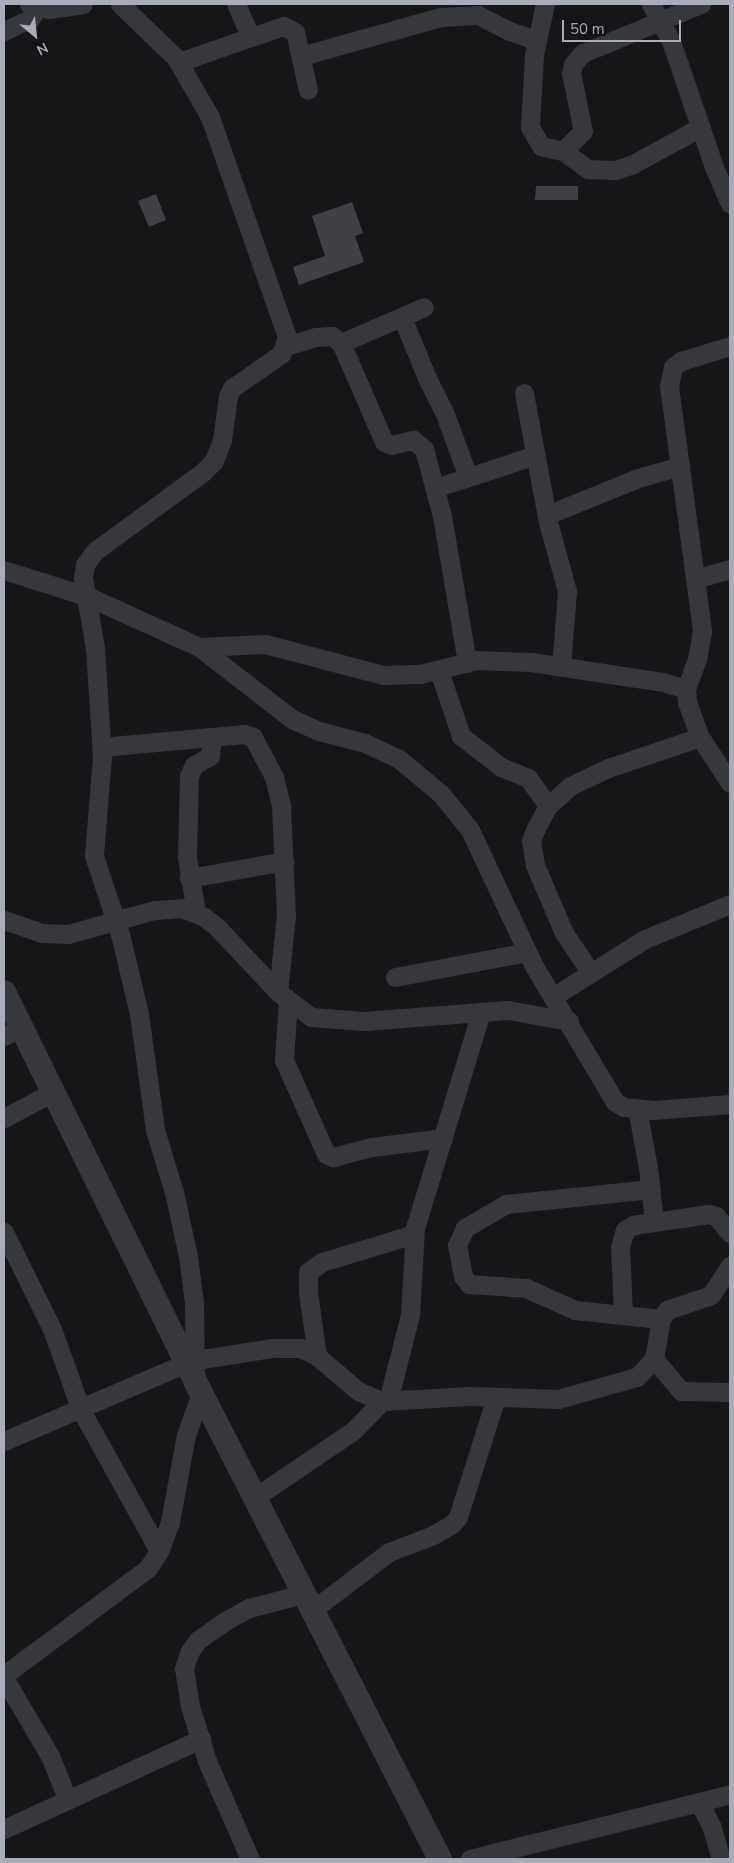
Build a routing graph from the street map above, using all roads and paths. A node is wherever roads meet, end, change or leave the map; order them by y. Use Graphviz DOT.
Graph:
graph roads {
  1 [pos="83,4"];
  2 [pos="120,4"];
  3 [pos="236,4"];
  4 [pos="544,4"];
  5 [pos="651,4"];
  6 [pos="701,4"];
  7 [pos="33,6"];
  8 [pos="662,22"];
  9 [pos="4,30"];
  10 [pos="250,36"];
  11 [pos="536,40"];
  12 [pos="301,56"];
  13 [pos="179,62"];
  14 [pos="308,90"];
  15 [pos="702,127"];
  16 [pos="563,151"];
  17 [pos="730,204"];
  18 [pos="424,307"];
  19 [pos="402,317"];
  20 [pos="341,343"];
  21 [pos="286,346"];
  22 [pos="730,346"];
  23 [pos="524,393"];
  24 [pos="536,455"];
  25 [pos="680,466"];
  26 [pos="468,477"];
  27 [pos="435,488"];
  28 [pos="547,515"];
  29 [pos="730,569"];
  30 [pos="4,570"];
  31 [pos="695,579"];
  32 [pos="89,597"];
  33 [pos="199,647"];
  34 [pos="467,663"];
  35 [pos="561,667"];
  36 [pos="438,671"];
  37 [pos="686,690"];
  38 [pos="212,737"];
  39 [pos="700,737"];
  40 [pos="101,747"];
  41 [pos="730,783"];
  42 [pos="548,806"];
  43 [pos="285,861"];
  44 [pos="190,878"];
  45 [pos="730,904"];
  46 [pos="196,913"];
  47 [pos="4,920"];
  48 [pos="116,921"];
  49 [pos="527,952"];
  50 [pos="591,974"];
  51 [pos="395,977"];
  52 [pos="4,992"];
  53 [pos="283,996"];
  54 [pos="554,996"];
  55 [pos="481,1012"];
  56 [pos="569,1021"];
  57 [pos="12,1032"];
  58 [pos="53,1092"];
  59 [pos="730,1104"];
  60 [pos="637,1109"];
  61 [pos="4,1118"];
  62 [pos="443,1138"];
  63 [pos="651,1188"];
  64 [pos="654,1222"];
  65 [pos="4,1232"];
  66 [pos="730,1233"];
  67 [pos="414,1234"];
  68 [pos="730,1266"];
  69 [pos="623,1313"];
  70 [pos="661,1319"];
  71 [pos="317,1356"];
  72 [pos="654,1359"];
  73 [pos="195,1374"];
  74 [pos="730,1392"];
  75 [pos="496,1397"];
  76 [pos="385,1401"];
  77 [pos="81,1410"];
  78 [pos="4,1441"];
  79 [pos="254,1498"];
  80 [pos="159,1551"];
  81 [pos="307,1602"];
  82 [pos="4,1677"];
  83 [pos="201,1739"];
  84 [pos="730,1794"];
  85 [pos="68,1798"];
  86 [pos="699,1802"];
  87 [pos="4,1829"];
  88 [pos="250,1859"];
  89 [pos="440,1859"];
  90 [pos="470,1859"];
  91 [pos="721,1859"];
  1 -- 7 [label="street"];
  2 -- 13 [label="street"];
  3 -- 10 [label="street"];
  4 -- 11 [label="street"];
  5 -- 8 [label="street"];
  6 -- 8 [label="street"];
  7 -- 9 [label="street"];
  8 -- 15 [label="street"];
  8 -- 16 [label="street"];
  10 -- 12 [label="street"];
  10 -- 13 [label="street"];
  11 -- 12 [label="street"];
  11 -- 16 [label="street"];
  12 -- 14 [label="street"];
  13 -- 21 [label="street"];
  15 -- 16 [label="street"];
  15 -- 17 [label="street"];
  18 -- 19 [label="street"];
  19 -- 20 [label="street"];
  19 -- 26 [label="street"];
  20 -- 21 [label="street"];
  20 -- 27 [label="street"];
  21 -- 32 [label="street"];
  22 -- 25 [label="street"];
  23 -- 24 [label="street"];
  24 -- 26 [label="street"];
  24 -- 28 [label="street"];
  25 -- 28 [label="street"];
  25 -- 31 [label="street"];
  26 -- 27 [label="street"];
  27 -- 34 [label="street"];
  28 -- 35 [label="street"];
  29 -- 31 [label="street"];
  30 -- 32 [label="street"];
  31 -- 37 [label="street"];
  32 -- 33 [label="street"];
  32 -- 40 [label="street"];
  33 -- 36 [label="street"];
  33 -- 49 [label="street"];
  34 -- 35 [label="street"];
  34 -- 36 [label="street"];
  35 -- 37 [label="street"];
  36 -- 42 [label="street"];
  37 -- 39 [label="street"];
  38 -- 40 [label="street"];
  38 -- 43 [label="street"];
  38 -- 44 [label="street"];
  39 -- 41 [label="street"];
  39 -- 42 [label="street"];
  40 -- 48 [label="street"];
  42 -- 50 [label="street"];
  43 -- 44 [label="street"];
  43 -- 53 [label="street"];
  44 -- 46 [label="street"];
  45 -- 50 [label="street"];
  46 -- 48 [label="street"];
  46 -- 53 [label="street"];
  47 -- 48 [label="street"];
  48 -- 73 [label="street"];
  49 -- 51 [label="street"];
  49 -- 54 [label="street"];
  50 -- 54 [label="street"];
  52 -- 57 [label="street"];
  53 -- 55 [label="street"];
  53 -- 62 [label="street"];
  54 -- 56 [label="street"];
  55 -- 56 [label="street"];
  55 -- 62 [label="street"];
  56 -- 60 [label="street"];
  57 -- 58 [label="street"];
  58 -- 61 [label="street"];
  58 -- 73 [label="street"];
  59 -- 60 [label="street"];
  60 -- 63 [label="street"];
  62 -- 67 [label="street"];
  63 -- 64 [label="street"];
  63 -- 69 [label="street"];
  64 -- 66 [label="street"];
  64 -- 69 [label="street"];
  65 -- 77 [label="street"];
  67 -- 71 [label="street"];
  67 -- 76 [label="street"];
  68 -- 70 [label="street"];
  69 -- 70 [label="street"];
  70 -- 72 [label="street"];
  71 -- 73 [label="street"];
  71 -- 76 [label="street"];
  72 -- 74 [label="street"];
  72 -- 75 [label="street"];
  73 -- 77 [label="street"];
  73 -- 79 [label="street"];
  73 -- 80 [label="street"];
  75 -- 76 [label="street"];
  75 -- 81 [label="street"];
  76 -- 79 [label="street"];
  77 -- 78 [label="street"];
  77 -- 80 [label="street"];
  79 -- 81 [label="street"];
  80 -- 82 [label="street"];
  81 -- 83 [label="street"];
  81 -- 89 [label="street"];
  82 -- 85 [label="street"];
  83 -- 85 [label="street"];
  83 -- 88 [label="street"];
  84 -- 86 [label="street"];
  85 -- 87 [label="street"];
  86 -- 90 [label="street"];
  86 -- 91 [label="street"];
}
